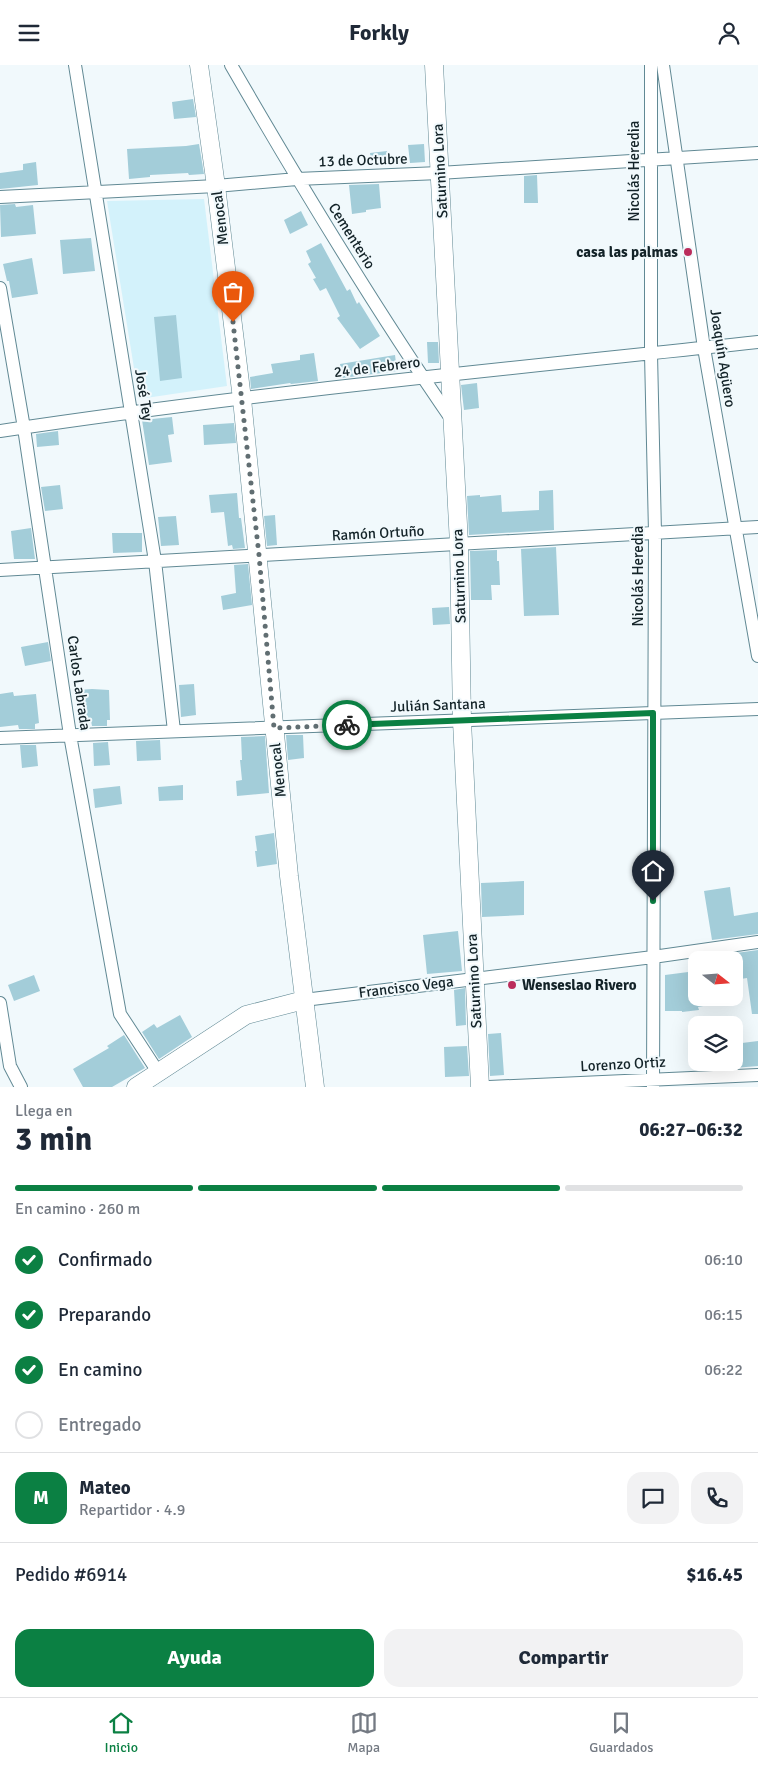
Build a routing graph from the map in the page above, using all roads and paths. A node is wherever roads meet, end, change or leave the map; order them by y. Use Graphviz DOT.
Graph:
graph roads {
  1 [pos="75,65"];
  2 [pos="199,65"];
  3 [pos="232,65"];
  4 [pos="434,65"];
  5 [pos="651,65"];
  6 [pos="664,65"];
  7 [pos="758,153"];
  8 [pos="677,157"];
  9 [pos="650,160"];
  10 [pos="439,173"];
  11 [pos="297,179"];
  12 [pos="216,186"];
  13 [pos="95,191"];
  14 [pos="0,197"];
  15 [pos="0,287"];
  16 [pos="758,342"];
  17 [pos="704,348"];
  18 [pos="651,354"];
  19 [pos="451,375"];
  20 [pos="422,378"];
  21 [pos="242,399"];
  22 [pos="131,413"];
  23 [pos="452,420"];
  24 [pos="24,427"];
  25 [pos="0,431"];
  26 [pos="758,527"];
  27 [pos="736,529"];
  28 [pos="654,533"];
  29 [pos="459,544"];
  30 [pos="259,555"];
  31 [pos="155,561"];
  32 [pos="46,568"];
  33 [pos="0,570"];
  34 [pos="758,656"];
  35 [pos="758,709"];
  36 [pos="653,713"];
  37 [pos="462,721"];
  38 [pos="274,728"];
  39 [pos="174,731"];
  40 [pos="70,735"];
  41 [pos="0,738"];
  42 [pos="758,942"];
  43 [pos="653,957"];
  44 [pos="474,978"];
  45 [pos="304,999"];
  46 [pos="0,1003"];
  47 [pos="158,1072"];
  48 [pos="758,1075"];
  49 [pos="653,1083"];
  50 [pos="20,1087"];
  51 [pos="136,1087"];
  52 [pos="315,1087"];
  53 [pos="480,1087"];
  54 [pos="489,1087"];
  1 -- 13 [label="street, José Tey"];
  2 -- 12 [label="street, Menocal"];
  3 -- 11 [label="street, Cementerio"];
  4 -- 10 [label="street, Saturnino Lora"];
  5 -- 9 [label="street, Nicolás Heredia"];
  6 -- 8 [label="street, Joaquín Agüero"];
  7 -- 8 [label="street, 13 de Octubre"];
  8 -- 9 [label="street, 13 de Octubre"];
  8 -- 17 [label="street, Joaquín Agüero"];
  9 -- 10 [label="street, 13 de Octubre"];
  9 -- 18 [label="street, Nicolás Heredia"];
  10 -- 11 [label="street, 13 de Octubre"];
  10 -- 19 [label="street, Saturnino Lora"];
  11 -- 12 [label="street, 13 de Octubre"];
  11 -- 20 [label="street, Cementerio"];
  12 -- 13 [label="street, 13 de Octubre"];
  12 -- 21 [label="street, Menocal"];
  13 -- 14 [label="street, 13 de Octubre"];
  13 -- 22 [label="street, José Tey"];
  15 -- 24 [label="street, Carlos Labrada"];
  16 -- 17 [label="street, 24 de Febrero"];
  17 -- 18 [label="street, 24 de Febrero"];
  17 -- 27 [label="street, Joaquín Agüero"];
  18 -- 19 [label="street, 24 de Febrero"];
  18 -- 28 [label="street, Nicolás Heredia"];
  19 -- 20 [label="street, 24 de Febrero"];
  19 -- 23 [label="street, Saturnino Lora"];
  20 -- 21 [label="street, 24 de Febrero"];
  20 -- 23 [label="street, Cementerio"];
  21 -- 22 [label="street, 24 de Febrero"];
  21 -- 30 [label="street, Menocal"];
  22 -- 24 [label="street, 24 de Febrero"];
  22 -- 31 [label="street, José Tey"];
  23 -- 29 [label="street, Saturnino Lora"];
  24 -- 25 [label="street, 24 de Febrero"];
  24 -- 32 [label="street, Carlos Labrada"];
  26 -- 27 [label="street, Ramón Ortuño"];
  27 -- 28 [label="street, Ramón Ortuño"];
  27 -- 34 [label="street, Joaquín Agüero"];
  28 -- 29 [label="street, Ramón Ortuño"];
  28 -- 36 [label="street, Nicolás Heredia"];
  29 -- 30 [label="street, Ramón Ortuño"];
  29 -- 37 [label="street, Saturnino Lora"];
  30 -- 31 [label="street, Ramón Ortuño"];
  30 -- 38 [label="street, Menocal"];
  31 -- 32 [label="street, Ramón Ortuño"];
  31 -- 39 [label="street, José Tey"];
  32 -- 33 [label="street, Ramón Ortuño"];
  32 -- 40 [label="street, Carlos Labrada"];
  35 -- 36 [label="street, Julián Santana"];
  36 -- 37 [label="street, Julián Santana"];
  36 -- 43 [label="street, Nicolás Heredia"];
  37 -- 38 [label="street, Julián Santana"];
  37 -- 44 [label="street, Saturnino Lora"];
  38 -- 39 [label="street, Julián Santana"];
  38 -- 45 [label="street, Menocal"];
  39 -- 40 [label="street, Julián Santana"];
  40 -- 41 [label="street, Julián Santana"];
  40 -- 47 [label="street, Carlos Labrada"];
  42 -- 43 [label="street, Francisco Vega"];
  43 -- 44 [label="street, Francisco Vega"];
  43 -- 49 [label="street, Nicolás Heredia"];
  44 -- 45 [label="street, Francisco Vega"];
  44 -- 53 [label="street, Saturnino Lora"];
  45 -- 47 [label="street, Francisco Vega"];
  45 -- 52 [label="street, Menocal"];
  46 -- 50 [label="street"];
  47 -- 51 [label="street, Francisco Vega"];
  48 -- 49 [label="street, Lorenzo Ortiz"];
  49 -- 54 [label="street, Lorenzo Ortiz"];
}
